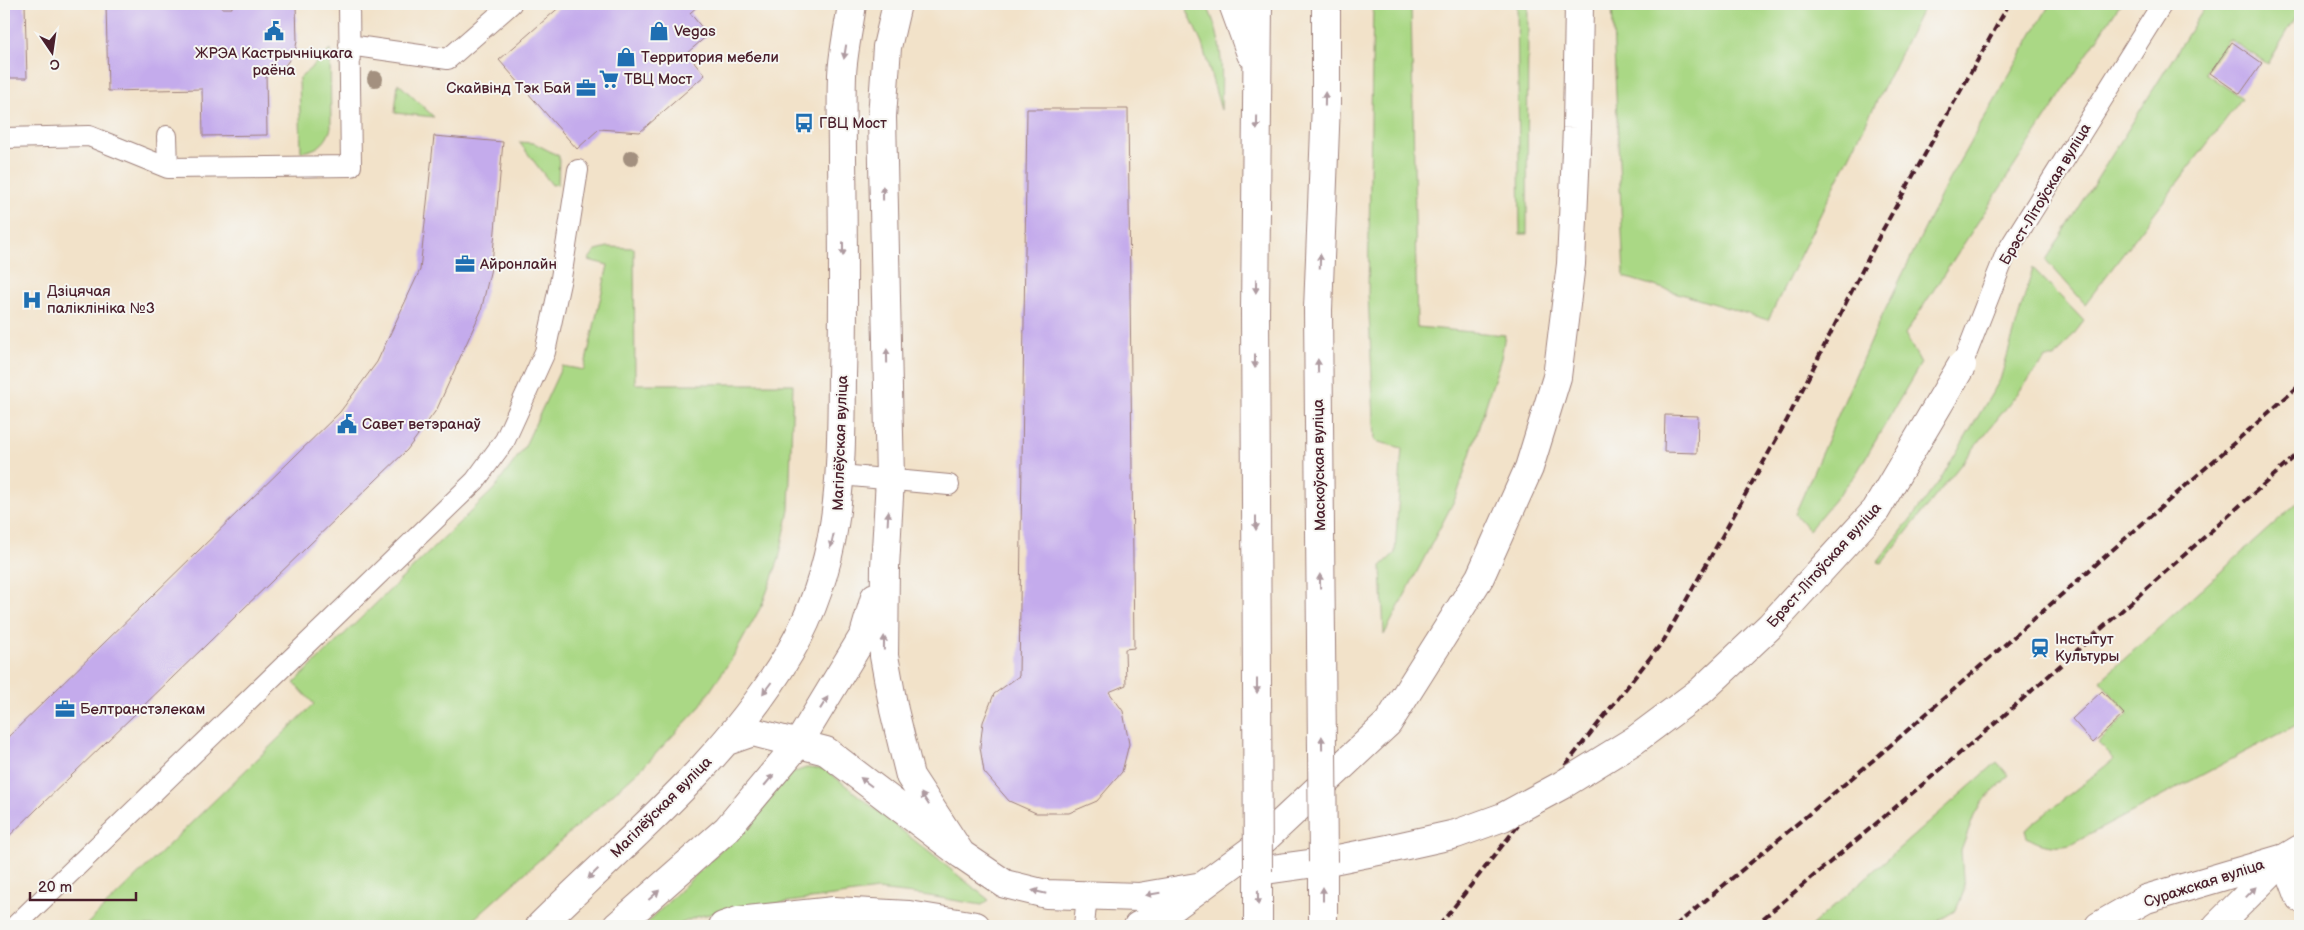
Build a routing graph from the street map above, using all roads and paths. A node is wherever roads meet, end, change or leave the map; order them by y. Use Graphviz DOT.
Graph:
graph roads {
  1 [pos="349,4"];
  2 [pos="511,4"];
  3 [pos="852,4"];
  4 [pos="897,4"];
  5 [pos="1233,4"];
  6 [pos="1258,4"];
  7 [pos="1326,4"];
  8 [pos="1579,4"];
  9 [pos="2162,4"];
  10 [pos="349,45"];
  11 [pos="1258,74"];
  12 [pos="167,136"];
  13 [pos="4,138"];
  14 [pos="168,168"];
  15 [pos="578,170"];
  16 [pos="1962,365"];
  17 [pos="841,475"];
  18 [pos="890,479"];
  19 [pos="949,485"];
  20 [pos="885,567"];
  21 [pos="727,741"];
  22 [pos="798,744"];
  23 [pos="2292,853"];
  24 [pos="961,854"];
  25 [pos="1323,862"];
  26 [pos="1258,870"];
  27 [pos="1201,886"];
  28 [pos="1087,895"];
  29 [pos="2300,898"];
  30 [pos="16,926"];
  31 [pos="540,926"];
  32 [pos="617,926"];
  33 [pos="722,926"];
  34 [pos="976,926"];
  35 [pos="1084,926"];
  36 [pos="1138,926"];
  37 [pos="1258,926"];
  38 [pos="1323,926"];
  39 [pos="2099,926"];
  40 [pos="2217,926"];
  1 -- 10 [label="lane"];
  2 -- 10 [label="lane"];
  3 -- 17 [label="main road, Магілёўская вуліца, one-way"];
  18 -- 4 [label="main road, one-way"];
  5 -- 11 [label="main road"];
  6 -- 11 [label="main road"];
  25 -- 7 [label="main road, Маскоўская вуліца, one-way, bridge"];
  8 -- 27 [label="main road"];
  9 -- 16 [label="lane, Брэст-Літоўская вуліца"];
  10 -- 14 [label="lane"];
  11 -- 26 [label="main road, one-way, bridge"];
  12 -- 14 [label="lane"];
  13 -- 14 [label="lane"];
  15 -- 30 [label="lane"];
  16 -- 25 [label="main road, Брэст-Літоўская вуліца, bridge"];
  17 -- 18 [label="lane"];
  17 -- 21 [label="main road, Магілёўская вуліца, one-way"];
  18 -- 19 [label="lane"];
  20 -- 18 [label="main road, one-way"];
  22 -- 20 [label="main road, one-way"];
  24 -- 20 [label="main road, one-way"];
  21 -- 22 [label="main road"];
  21 -- 31 [label="main road, Магілёўская вуліца, one-way"];
  24 -- 22 [label="main road, one-way"];
  32 -- 22 [label="main road, one-way"];
  23 -- 29 [label="main road"];
  23 -- 39 [label="main road, Суражская вуліца"];
  40 -- 23 [label="main road, Суражская вуліца, one-way"];
  28 -- 24 [label="main road, one-way"];
  25 -- 26 [label="main road, Брэст-Літоўская вуліца"];
  38 -- 25 [label="main road, Маскоўская вуліца, one-way"];
  26 -- 37 [label="main road, one-way"];
  27 -- 28 [label="main road, one-way"];
  27 -- 36 [label="main road"];
  28 -- 35 [label="lane"];
  33 -- 34 [label="main road"];
}
